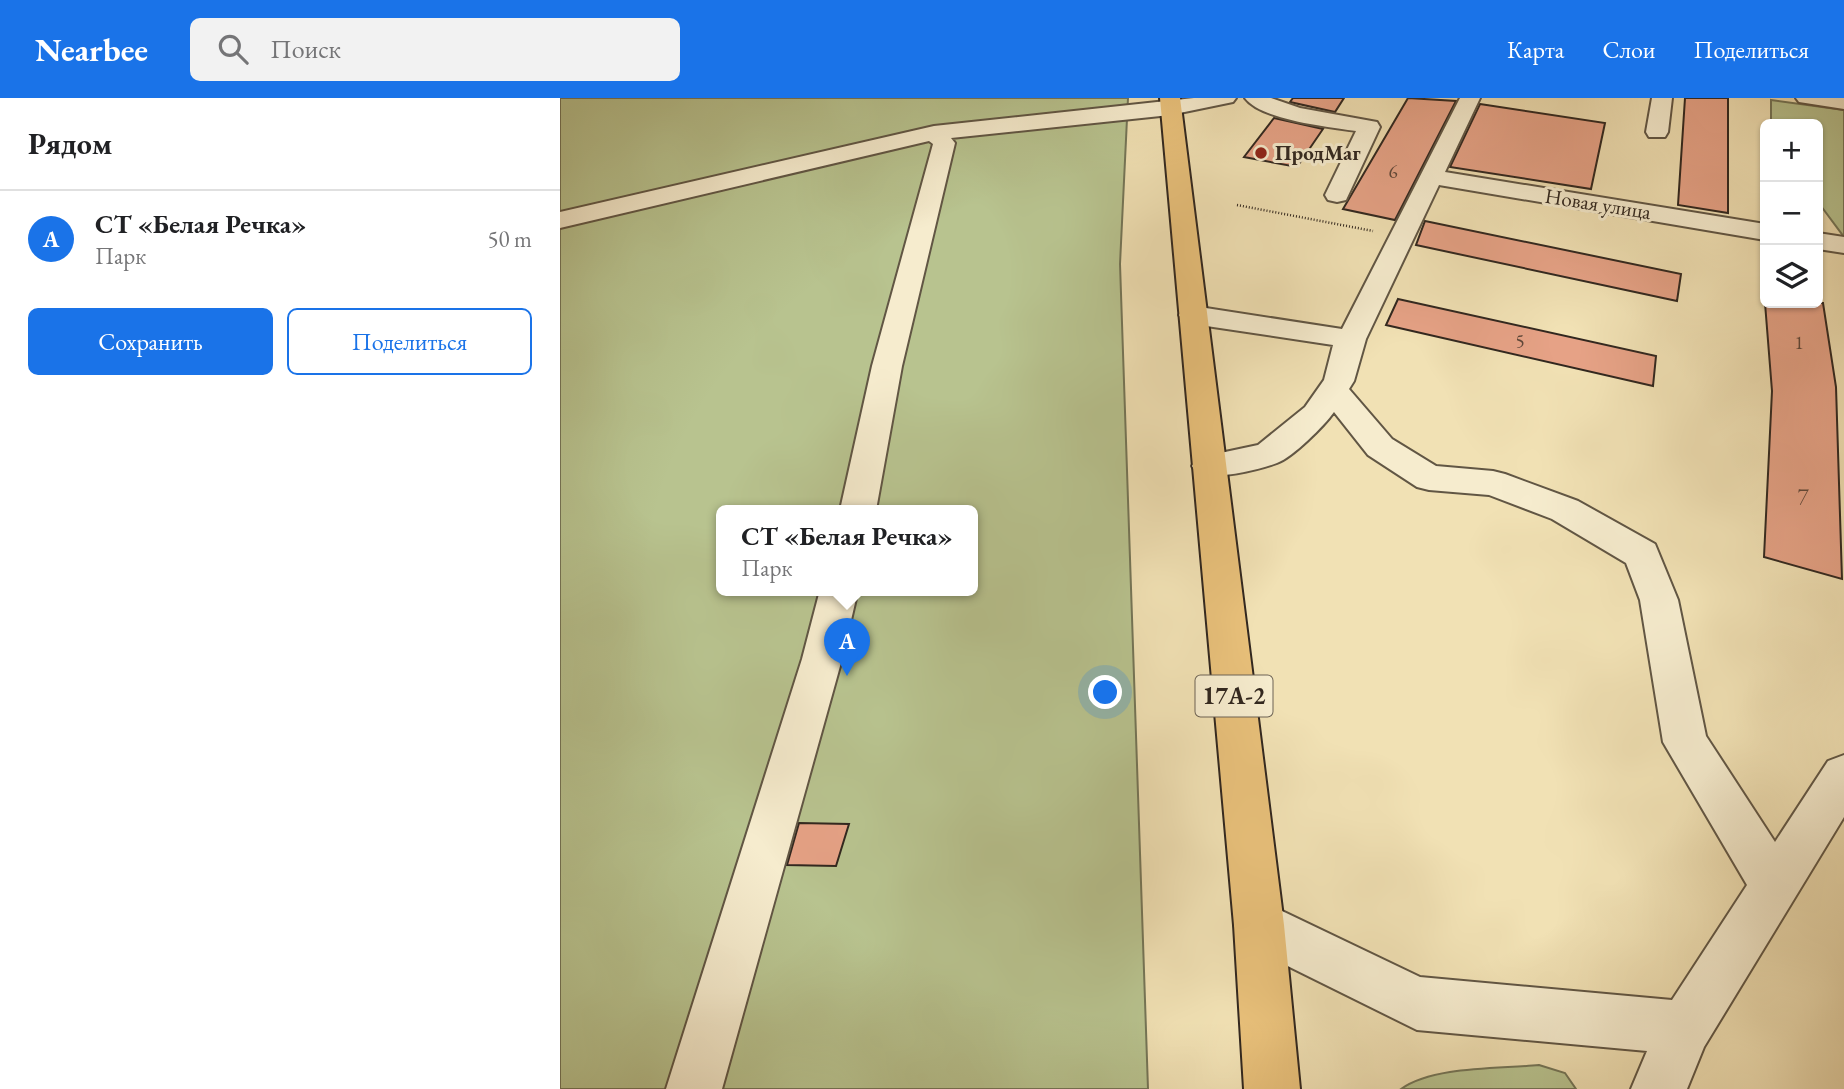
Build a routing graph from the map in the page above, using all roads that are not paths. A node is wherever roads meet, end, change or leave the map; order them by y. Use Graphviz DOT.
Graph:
graph roads {
  1 [pos="1226,98"];
  2 [pos="1255,98"];
  3 [pos="1469,98"];
  4 [pos="1662,98"];
  5 [pos="1806,98"];
  6 [pos="1844,103"];
  7 [pos="1170,104"];
  8 [pos="1657,132"];
  9 [pos="934,133"];
  10 [pos="1431,177"];
  11 [pos="1337,195"];
  12 [pos="560,220"];
  13 [pos="1760,231"];
  14 [pos="1823,241"];
  15 [pos="1844,245"];
  16 [pos="1193,315"];
  17 [pos="1348,344"];
  18 [pos="1333,390"];
  19 [pos="1209,466"];
  20 [pos="859,505"];
  21 [pos="838,596"];
  22 [pos="1844,776"];
  23 [pos="1775,885"];
  24 [pos="1259,925"];
  25 [pos="1685,1028"];
  26 [pos="694,1089"];
  27 [pos="1272,1089"];
  28 [pos="1659,1089"];
  1 -- 7 [label="street"];
  2 -- 11 [label="street"];
  3 -- 10 [label="street"];
  4 -- 8 [label="street"];
  5 -- 6 [label="street"];
  7 -- 9 [label="street"];
  7 -- 16 [label="main road, 17А-2"];
  9 -- 12 [label="street"];
  9 -- 20 [label="street"];
  10 -- 13 [label="street, Новая улица"];
  10 -- 17 [label="street"];
  14 -- 15 [label="street"];
  16 -- 17 [label="street"];
  16 -- 19 [label="main road, 17А-2"];
  17 -- 18 [label="street"];
  18 -- 19 [label="street"];
  18 -- 23 [label="street"];
  19 -- 24 [label="main road, 17А-2"];
  21 -- 26 [label="street"];
  22 -- 23 [label="street"];
  23 -- 25 [label="street"];
  24 -- 25 [label="street"];
  24 -- 27 [label="main road, 17А-2"];
  25 -- 28 [label="street"];
}
